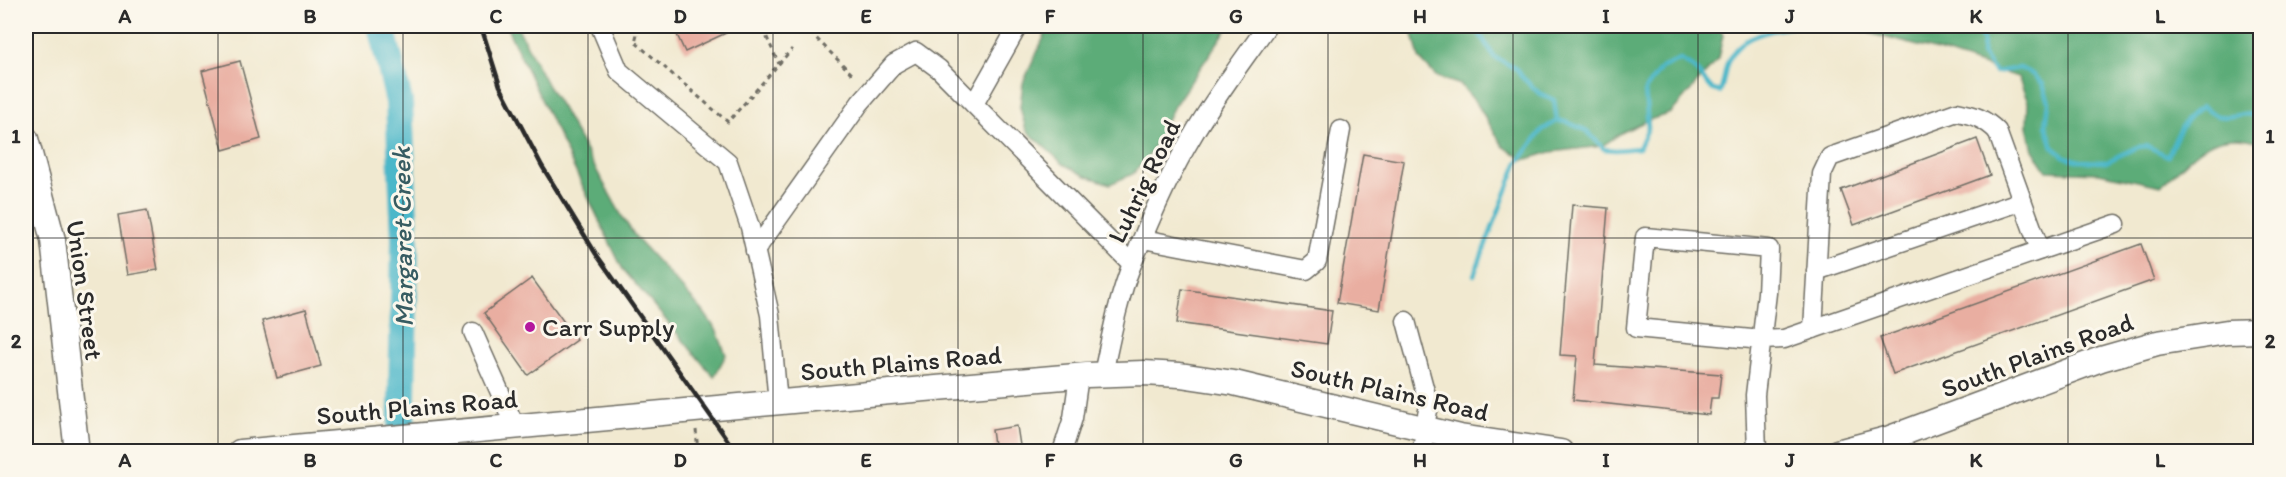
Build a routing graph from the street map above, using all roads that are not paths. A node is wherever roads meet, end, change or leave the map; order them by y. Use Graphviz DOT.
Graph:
graph roads {
  1 [pos="600,26"];
  2 [pos="1018,26"];
  3 [pos="1267,26"];
  4 [pos="974,104"];
  5 [pos="1341,130"];
  6 [pos="26,139"];
  7 [pos="2022,201"];
  8 [pos="2116,224"];
  9 [pos="1143,239"];
  10 [pos="2040,250"];
  11 [pos="755,251"];
  12 [pos="1132,264"];
  13 [pos="1816,271"];
  14 [pos="1406,321"];
  15 [pos="1813,329"];
  16 [pos="2260,331"];
  17 [pos="473,332"];
  18 [pos="1762,340"];
  19 [pos="1091,375"];
  20 [pos="778,403"];
  21 [pos="515,426"];
  22 [pos="1424,437"];
  23 [pos="1458,444"];
  24 [pos="77,452"];
  25 [pos="240,452"];
  26 [pos="1062,452"];
  27 [pos="1561,452"];
  28 [pos="1757,452"];
  29 [pos="1838,452"];
  1 -- 11 [label="street"];
  2 -- 4 [label="street"];
  3 -- 9 [label="street, Luhrig Road"];
  4 -- 11 [label="street"];
  4 -- 12 [label="street"];
  5 -- 9 [label="street"];
  6 -- 24 [label="main road, Union Street"];
  7 -- 10 [label="street"];
  7 -- 13 [label="street"];
  7 -- 13 [label="street"];
  8 -- 10 [label="street"];
  9 -- 12 [label="street, Luhrig Road"];
  10 -- 15 [label="street"];
  11 -- 20 [label="street"];
  12 -- 19 [label="street, Luhrig Road"];
  13 -- 15 [label="street"];
  14 -- 22 [label="street"];
  15 -- 18 [label="street"];
  16 -- 29 [label="main road, South Plains Road"];
  17 -- 21 [label="street"];
  18 -- 18 [label="street"];
  18 -- 28 [label="street"];
  19 -- 20 [label="main road, South Plains Road"];
  19 -- 22 [label="main road, South Plains Road"];
  19 -- 26 [label="street, Luhrig Road"];
  20 -- 21 [label="main road, South Plains Road"];
  21 -- 25 [label="main road, South Plains Road"];
  22 -- 23 [label="main road, South Plains Road"];
  23 -- 27 [label="main road, South Plains Road"];
}
